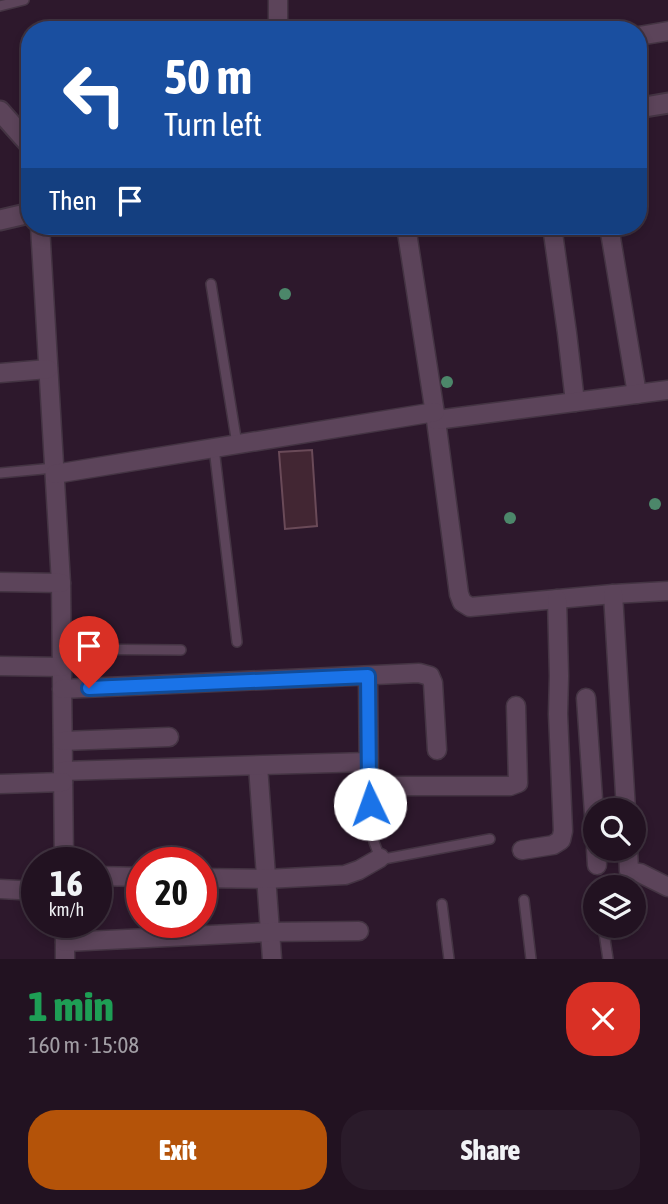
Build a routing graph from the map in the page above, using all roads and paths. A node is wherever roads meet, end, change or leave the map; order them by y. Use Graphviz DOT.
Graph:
graph roads {
  1 [pos="24,0"];
  2 [pos="278,0"];
  3 [pos="0,6"];
  4 [pos="278,21"];
  5 [pos="668,32"];
  6 [pos="647,35"];
  7 [pos="668,103"];
  8 [pos="647,107"];
  9 [pos="0,111"];
  10 [pos="21,135"];
  11 [pos="21,213"];
  12 [pos="1,214"];
  13 [pos="41,235"];
  14 [pos="407,235"];
  15 [pos="553,235"];
  16 [pos="611,235"];
  17 [pos="211,284"];
  18 [pos="48,369"];
  19 [pos="0,373"];
  20 [pos="668,390"];
  21 [pos="636,394"];
  22 [pos="575,402"];
  23 [pos="436,416"];
  24 [pos="237,444"];
  25 [pos="214,448"];
  26 [pos="55,471"];
  27 [pos="0,473"];
  28 [pos="0,582"];
  29 [pos="61,583"];
  30 [pos="668,591"];
  31 [pos="613,594"];
  32 [pos="557,599"];
  33 [pos="237,642"];
  34 [pos="62,649"];
  35 [pos="181,650"];
  36 [pos="0,666"];
  37 [pos="62,667"];
  38 [pos="368,676"];
  39 [pos="62,689"];
  40 [pos="586,698"];
  41 [pos="516,706"];
  42 [pos="169,737"];
  43 [pos="63,741"];
  44 [pos="437,750"];
  45 [pos="368,762"];
  46 [pos="258,766"];
  47 [pos="63,777"];
  48 [pos="593,779"];
  49 [pos="561,781"];
  50 [pos="0,784"];
  51 [pos="369,786"];
  52 [pos="594,798"];
  53 [pos="625,798"];
  54 [pos="490,839"];
  55 [pos="64,847"];
  56 [pos="522,850"];
  57 [pos="380,858"];
  58 [pos="629,861"];
  59 [pos="217,878"];
  60 [pos="266,879"];
  61 [pos="668,887"];
  62 [pos="0,890"];
  63 [pos="21,891"];
  64 [pos="524,900"];
  65 [pos="442,904"];
  66 [pos="359,931"];
  67 [pos="270,932"];
  68 [pos="605,938"];
  69 [pos="65,951"];
  70 [pos="272,959"];
  71 [pos="449,959"];
  72 [pos="531,959"];
  73 [pos="608,959"];
  1 -- 3 [label="lane"];
  2 -- 4 [label="street"];
  5 -- 6 [label="street"];
  7 -- 8 [label="street"];
  9 -- 10 [label="street"];
  11 -- 12 [label="street"];
  13 -- 18 [label="street"];
  14 -- 23 [label="street"];
  15 -- 22 [label="street"];
  16 -- 21 [label="street"];
  17 -- 24 [label="lane"];
  18 -- 19 [label="street"];
  18 -- 26 [label="street"];
  20 -- 21 [label="street"];
  21 -- 22 [label="street"];
  22 -- 23 [label="street"];
  23 -- 24 [label="street"];
  23 -- 32 [label="street"];
  24 -- 25 [label="street"];
  25 -- 26 [label="street"];
  25 -- 33 [label="lane"];
  26 -- 27 [label="lane"];
  26 -- 29 [label="street"];
  28 -- 29 [label="street"];
  29 -- 34 [label="street"];
  30 -- 31 [label="street"];
  31 -- 32 [label="street"];
  31 -- 53 [label="street"];
  32 -- 49 [label="street"];
  34 -- 35 [label="lane"];
  34 -- 37 [label="street"];
  36 -- 37 [label="street"];
  37 -- 39 [label="street"];
  38 -- 39 [label="street"];
  38 -- 44 [label="street"];
  38 -- 45 [label="street"];
  39 -- 43 [label="street"];
  40 -- 48 [label="street"];
  41 -- 51 [label="street"];
  42 -- 43 [label="street"];
  43 -- 47 [label="street"];
  45 -- 46 [label="street"];
  45 -- 51 [label="street"];
  46 -- 47 [label="street"];
  46 -- 60 [label="street"];
  47 -- 50 [label="street"];
  47 -- 55 [label="street"];
  48 -- 49 [label="street"];
  48 -- 52 [label="street"];
  49 -- 56 [label="street"];
  51 -- 57 [label="lane"];
  54 -- 57 [label="lane"];
  57 -- 60 [label="street"];
  58 -- 61 [label="street"];
  59 -- 60 [label="street"];
  60 -- 67 [label="street"];
  62 -- 63 [label="street"];
  64 -- 72 [label="lane"];
  65 -- 71 [label="lane"];
  66 -- 67 [label="street"];
  67 -- 69 [label="street"];
  67 -- 70 [label="street"];
  68 -- 73 [label="lane"];
}
